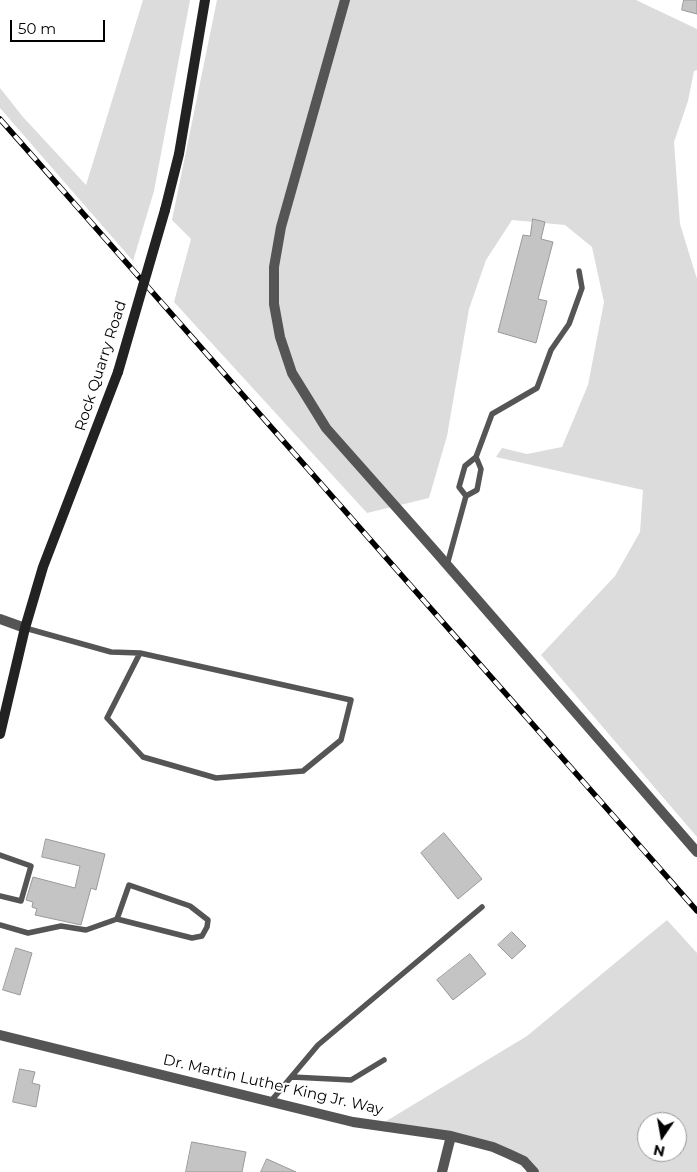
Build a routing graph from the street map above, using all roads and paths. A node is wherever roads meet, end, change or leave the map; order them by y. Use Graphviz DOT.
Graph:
graph roads {
  1 [pos="205,0"];
  2 [pos="345,0"];
  3 [pos="579,271"];
  4 [pos="476,456"];
  5 [pos="466,496"];
  6 [pos="447,565"];
  7 [pos="0,619"];
  8 [pos="25,628"];
  9 [pos="140,653"];
  10 [pos="0,734"];
  11 [pos="697,852"];
  12 [pos="0,855"];
  13 [pos="0,896"];
  14 [pos="482,907"];
  15 [pos="116,919"];
  16 [pos="0,925"];
  17 [pos="0,1035"];
  18 [pos="384,1060"];
  19 [pos="292,1076"];
  20 [pos="271,1101"];
  21 [pos="451,1136"];
  22 [pos="442,1172"];
  23 [pos="534,1172"];
  1 -- 8 [label="street, Rock Quarry Road, bridge"];
  2 -- 6 [label="street"];
  3 -- 4 [label="lane"];
  4 -- 5 [label="lane"];
  4 -- 5 [label="lane"];
  5 -- 6 [label="lane"];
  6 -- 11 [label="street"];
  7 -- 8 [label="street"];
  8 -- 9 [label="lane"];
  8 -- 10 [label="street, Rock Quarry Road"];
  9 -- 9 [label="lane"];
  12 -- 13 [label="lane"];
  14 -- 19 [label="lane"];
  15 -- 15 [label="lane"];
  15 -- 16 [label="lane"];
  17 -- 20 [label="street, Dr. Martin Luther King Jr. Way"];
  18 -- 19 [label="lane"];
  19 -- 20 [label="lane"];
  20 -- 21 [label="street, Dr. Martin Luther King Jr. Way"];
  21 -- 22 [label="street"];
  21 -- 23 [label="street, Dr. Martin Luther King Jr. Way"];
}
